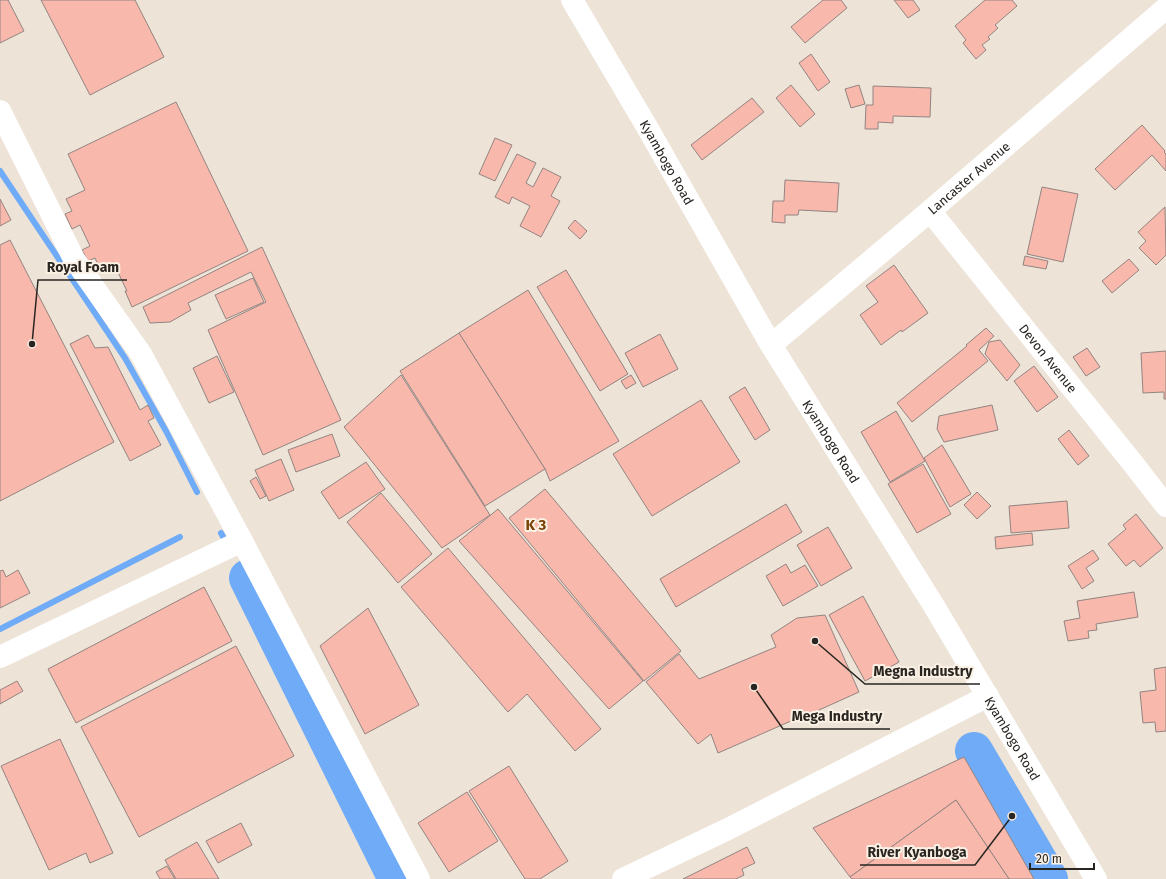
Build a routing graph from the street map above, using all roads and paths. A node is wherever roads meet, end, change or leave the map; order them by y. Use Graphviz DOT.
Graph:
graph roads {
  1 [pos="572,0"];
  2 [pos="1166,8"];
  3 [pos="0,111"];
  4 [pos="930,211"];
  5 [pos="771,345"];
  6 [pos="1166,506"];
  7 [pos="242,541"];
  8 [pos="0,657"];
  9 [pos="988,696"];
  10 [pos="419,879"];
  11 [pos="623,879"];
  12 [pos="1096,879"];
  1 -- 5 [label="street, Kyambogo Road"];
  2 -- 4 [label="street, Lancaster Avenue"];
  3 -- 7 [label="street"];
  4 -- 5 [label="street, Lancaster Avenue"];
  4 -- 6 [label="street, Devon Avenue"];
  5 -- 9 [label="street, Kyambogo Road"];
  7 -- 8 [label="street"];
  7 -- 10 [label="street"];
  9 -- 11 [label="street"];
  9 -- 12 [label="street, Kyambogo Road"];
}
